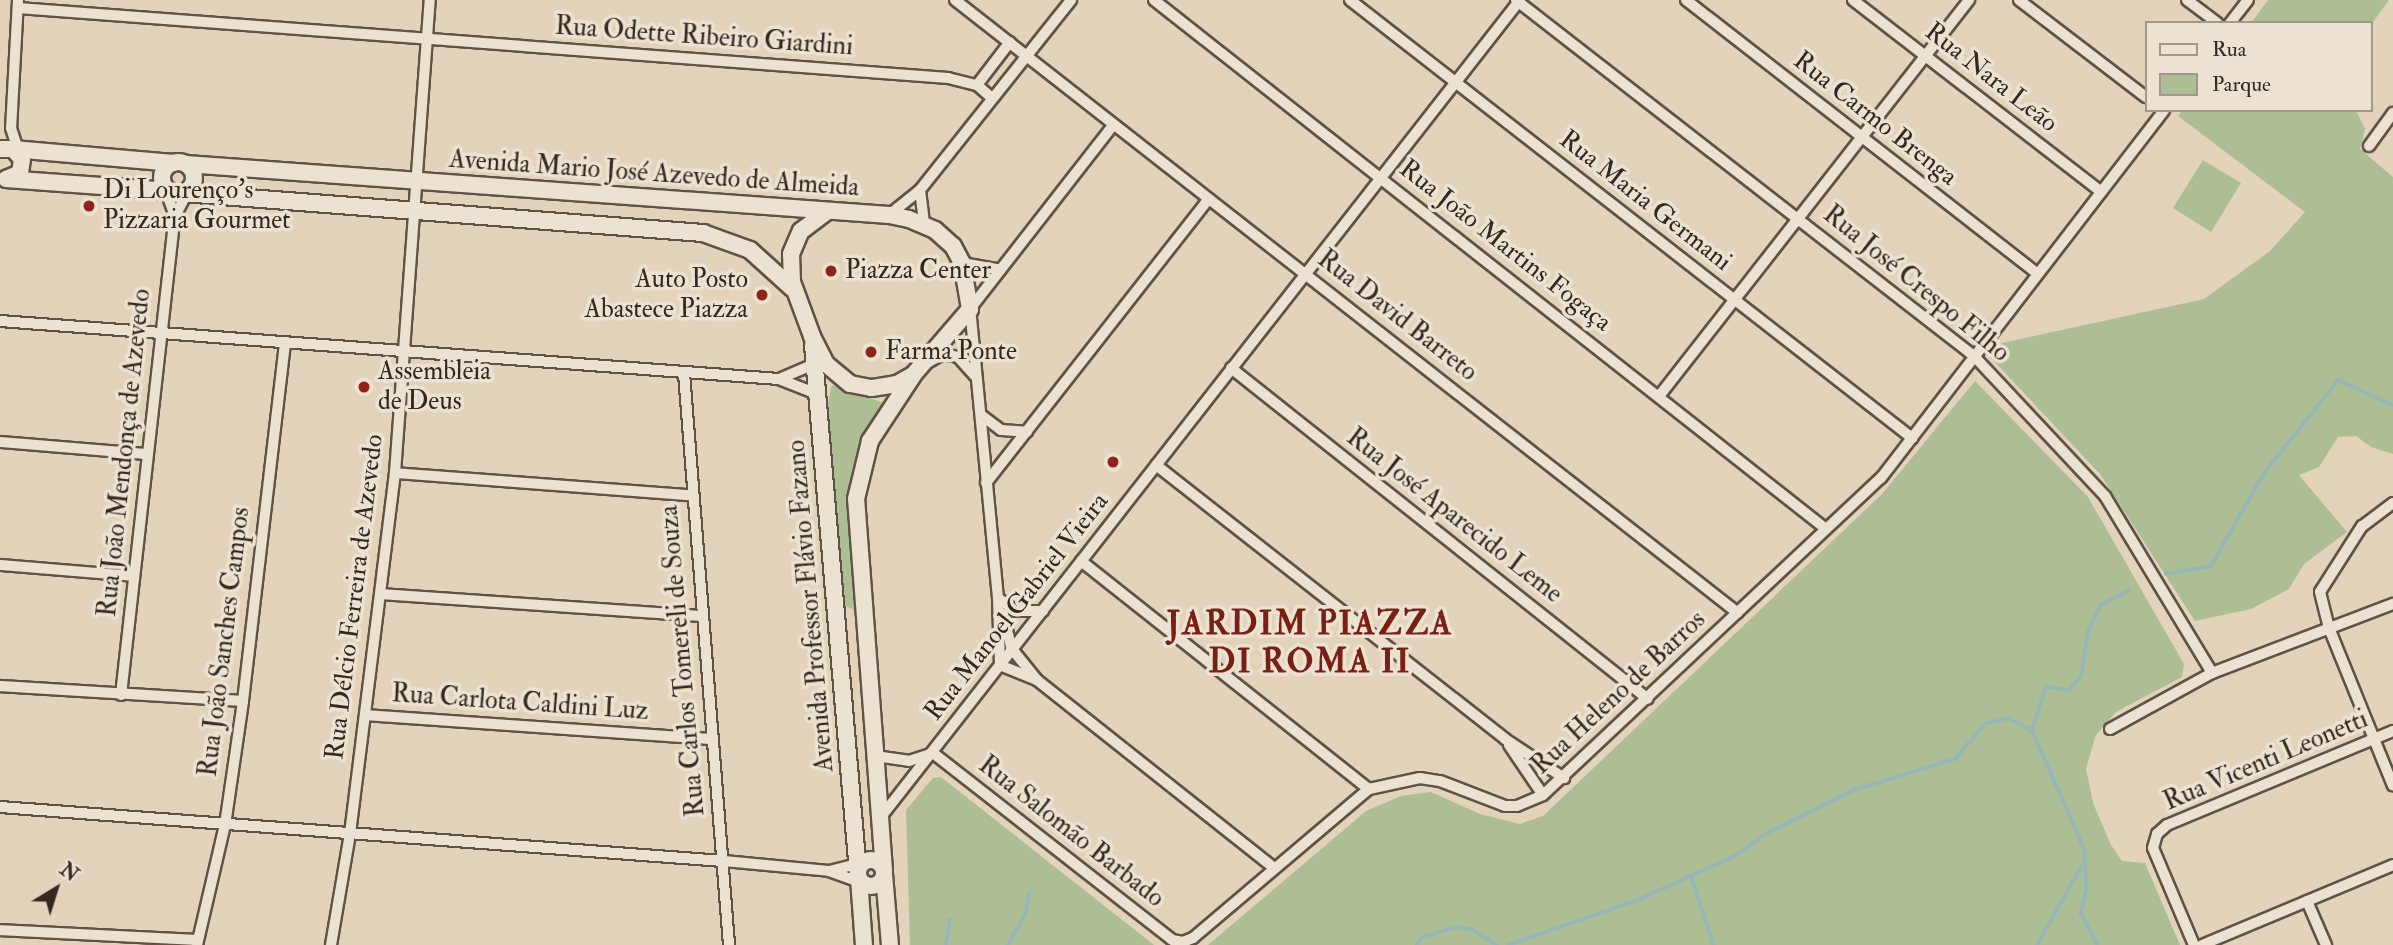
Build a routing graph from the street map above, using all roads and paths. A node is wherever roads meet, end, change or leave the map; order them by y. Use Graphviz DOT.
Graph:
graph roads {
  1 [pos="430,0"];
  2 [pos="955,0"];
  3 [pos="1071,0"];
  4 [pos="1154,0"];
  5 [pos="1350,0"];
  6 [pos="1686,0"];
  7 [pos="1853,0"];
  8 [pos="1969,0"];
  9 [pos="2020,0"];
  10 [pos="2187,0"];
  11 [pos="2248,0"];
  12 [pos="1518,1"];
  13 [pos="18,4"];
  14 [pos="2214,21"];
  15 [pos="2232,21"];
  16 [pos="427,40"];
  17 [pos="1010,42"];
  18 [pos="1027,55"];
  19 [pos="1926,57"];
  20 [pos="1457,83"];
  21 [pos="977,85"];
  22 [pos="2144,95"];
  23 [pos="992,98"];
  24 [pos="2161,112"];
  25 [pos="2393,113"];
  26 [pos="1113,125"];
  27 [pos="11,128"];
  28 [pos="1863,138"];
  29 [pos="2369,146"];
  30 [pos="8,149"];
  31 [pos="180,163"];
  32 [pos="2,178"];
  33 [pos="1381,178"];
  34 [pos="416,181"];
  35 [pos="177,190"];
  36 [pos="920,190"];
  37 [pos="2101,192"];
  38 [pos="1209,199"];
  39 [pos="414,210"];
  40 [pos="826,212"];
  41 [pos="889,215"];
  42 [pos="175,216"];
  43 [pos="1798,218"];
  44 [pos="924,225"];
  45 [pos="962,264"];
  46 [pos="1000,270"];
  47 [pos="1305,273"];
  48 [pos="2037,273"];
  49 [pos="794,290"];
  50 [pos="1735,300"];
  51 [pos="970,309"];
  52 [pos="0,321"];
  53 [pos="160,334"];
  54 [pos="812,336"];
  55 [pos="285,342"];
  56 [pos="404,350"];
  57 [pos="1974,356"];
  58 [pos="814,364"];
  59 [pos="1231,368"];
  60 [pos="684,373"];
  61 [pos="914,376"];
  62 [pos="779,379"];
  63 [pos="978,382"];
  64 [pos="817,394"];
  65 [pos="1660,395"];
  66 [pos="981,415"];
  67 [pos="1027,432"];
  68 [pos="1912,438"];
  69 [pos="0,442"];
  70 [pos="147,454"];
  71 [pos="1156,465"];
  72 [pos="395,473"];
  73 [pos="986,483"];
  74 [pos="691,495"];
  75 [pos="2393,503"];
  76 [pos="1826,529"];
  77 [pos="1082,561"];
  78 [pos="0,565"];
  79 [pos="134,576"];
  80 [pos="380,593"];
  81 [pos="999,598"];
  82 [pos="2393,604"];
  83 [pos="1043,611"];
  84 [pos="1738,613"];
  85 [pos="701,616"];
  86 [pos="2329,628"];
  87 [pos="1012,649"];
  88 [pos="1000,665"];
  89 [pos="2212,673"];
  90 [pos="1037,680"];
  91 [pos="0,686"];
  92 [pos="121,695"];
  93 [pos="1648,699"];
  94 [pos="243,701"];
  95 [pos="366,715"];
  96 [pos="2110,729"];
  97 [pos="2393,732"];
  98 [pos="712,739"];
  99 [pos="1505,739"];
  100 [pos="2374,739"];
  101 [pos="933,753"];
  102 [pos="875,756"];
  103 [pos="849,772"];
  104 [pos="1564,778"];
  105 [pos="2393,786"];
  106 [pos="1370,789"];
  107 [pos="1543,795"];
  108 [pos="0,807"];
  109 [pos="880,817"];
  110 [pos="225,825"];
  111 [pos="350,834"];
  112 [pos="724,861"];
  113 [pos="2393,865"];
  114 [pos="1274,869"];
  115 [pos="829,871"];
  116 [pos="884,872"];
  117 [pos="860,874"];
  118 [pos="2307,901"];
  119 [pos="0,930"];
  120 [pos="1183,942"];
  121 [pos="198,943"];
  122 [pos="331,945"];
  123 [pos="729,945"];
  124 [pos="864,945"];
  125 [pos="890,945"];
  126 [pos="2194,945"];
  127 [pos="2202,945"];
  128 [pos="2326,945"];
  1 -- 16 [label="street, Rua Délcio Ferreira de Azevedo"];
  2 -- 17 [label="street, Rua David Barreto"];
  3 -- 18 [label="street"];
  4 -- 33 [label="street, Rua João Martins Fogaça"];
  5 -- 20 [label="street, Rua Maria Germani"];
  6 -- 28 [label="street, Rua Carmo Brenga"];
  7 -- 19 [label="street, Rua Nara Leão"];
  8 -- 19 [label="street"];
  9 -- 22 [label="street"];
  10 -- 14 [label="street"];
  11 -- 15 [label="street"];
  12 -- 20 [label="street, Rua Manoel Gabriel Vieira"];
  12 -- 43 [label="street, Rua José Crespo Filho"];
  13 -- 16 [label="street, Rua Odette Ribeiro Giardini"];
  13 -- 27 [label="street"];
  16 -- 21 [label="street, Rua Odette Ribeiro Giardini"];
  16 -- 34 [label="street, Rua Délcio Ferreira de Azevedo"];
  17 -- 18 [label="street, Rua David Barreto"];
  17 -- 21 [label="street"];
  18 -- 23 [label="street"];
  18 -- 26 [label="street, Rua David Barreto"];
  19 -- 28 [label="street"];
  19 -- 37 [label="street, Rua Nara Leão"];
  20 -- 33 [label="street, Rua Manoel Gabriel Vieira"];
  20 -- 50 [label="street, Rua Maria Germani"];
  21 -- 23 [label="street, Rua Odette Ribeiro Giardini"];
  23 -- 36 [label="street"];
  24 -- 37 [label="street, Rua Heleno de Barros"];
  25 -- 29 [label="street"];
  26 -- 38 [label="street, Rua David Barreto"];
  26 -- 46 [label="street"];
  27 -- 30 [label="street"];
  27 -- 30 [label="street"];
  28 -- 43 [label="street"];
  28 -- 48 [label="street, Rua Carmo Brenga"];
  30 -- 31 [label="street, Avenida Mario José Azevedo de Almeida"];
  30 -- 32 [label="street"];
  31 -- 34 [label="street, Avenida Mario José Azevedo de Almeida"];
  31 -- 35 [label="street"];
  31 -- 35 [label="street"];
  32 -- 35 [label="street, Avenida Mario José Azevedo de Almeida"];
  33 -- 47 [label="street, Rua Manoel Gabriel Vieira"];
  33 -- 65 [label="street, Rua João Martins Fogaça"];
  34 -- 39 [label="street, Rua Délcio Ferreira de Azevedo"];
  34 -- 40 [label="street, Avenida Mario José Azevedo de Almeida"];
  35 -- 39 [label="street, Avenida Mario José Azevedo de Almeida"];
  35 -- 42 [label="street, Rua João Mendonça de Azevedo"];
  35 -- 42 [label="street, Rua João Mendonça de Azevedo"];
  36 -- 41 [label="street"];
  36 -- 44 [label="street"];
  37 -- 48 [label="street, Rua Heleno de Barros"];
  38 -- 47 [label="street, Rua David Barreto"];
  38 -- 67 [label="street"];
  39 -- 49 [label="street, Avenida Mario José Azevedo de Almeida"];
  39 -- 56 [label="street, Rua Délcio Ferreira de Azevedo"];
  40 -- 41 [label="street, Avenida Mario José Azevedo de Almeida"];
  40 -- 49 [label="street"];
  41 -- 44 [label="street"];
  42 -- 53 [label="street, Rua João Mendonça de Azevedo"];
  43 -- 50 [label="street"];
  43 -- 57 [label="street, Rua José Crespo Filho"];
  44 -- 45 [label="street"];
  45 -- 46 [label="street"];
  45 -- 51 [label="street"];
  46 -- 51 [label="street"];
  47 -- 59 [label="street, Rua Manoel Gabriel Vieira"];
  47 -- 84 [label="street, Rua David Barreto"];
  48 -- 57 [label="street, Rua Heleno de Barros"];
  49 -- 54 [label="street"];
  50 -- 65 [label="street"];
  50 -- 68 [label="street, Rua Maria Germani"];
  51 -- 61 [label="street"];
  51 -- 63 [label="street"];
  52 -- 53 [label="street"];
  53 -- 55 [label="street"];
  53 -- 70 [label="street, Rua João Mendonça de Azevedo"];
  54 -- 58 [label="street, Avenida Professor Flávio Fazano"];
  54 -- 61 [label="street"];
  55 -- 56 [label="street"];
  55 -- 94 [label="street, Rua João Sanches Campos"];
  56 -- 60 [label="street"];
  56 -- 72 [label="street, Rua Délcio Ferreira de Azevedo"];
  57 -- 68 [label="street, Rua Heleno de Barros"];
  57 -- 89 [label="street, Rua José Crespo Filho"];
  58 -- 62 [label="street"];
  58 -- 64 [label="street, Avenida Professor Flávio Fazano"];
  59 -- 71 [label="street, Rua Manoel Gabriel Vieira"];
  59 -- 93 [label="street, Rua José Aparecido Leme"];
  60 -- 62 [label="street"];
  60 -- 74 [label="street, Rua Carlos Tomereli de Souza"];
  61 -- 63 [label="street"];
  61 -- 102 [label="street, Avenida Professor Flávio Fazano"];
  62 -- 64 [label="street"];
  63 -- 66 [label="street"];
  64 -- 103 [label="street, Avenida Professor Flávio Fazano"];
  65 -- 76 [label="street, Rua João Martins Fogaça"];
  66 -- 67 [label="street"];
  66 -- 73 [label="street"];
  67 -- 73 [label="street"];
  68 -- 76 [label="street, Rua Heleno de Barros"];
  69 -- 70 [label="street"];
  70 -- 79 [label="street, Rua João Mendonça de Azevedo"];
  71 -- 77 [label="street, Rua Manoel Gabriel Vieira"];
  71 -- 99 [label="street"];
  72 -- 74 [label="street"];
  72 -- 80 [label="street, Rua Délcio Ferreira de Azevedo"];
  73 -- 81 [label="street"];
  74 -- 85 [label="street, Rua Carlos Tomereli de Souza"];
  75 -- 86 [label="street"];
  76 -- 84 [label="street, Rua Heleno de Barros"];
  77 -- 83 [label="street, Rua Manoel Gabriel Vieira"];
  77 -- 106 [label="street"];
  78 -- 79 [label="street"];
  79 -- 92 [label="street, Rua João Mendonça de Azevedo"];
  80 -- 85 [label="street"];
  80 -- 95 [label="street, Rua Délcio Ferreira de Azevedo"];
  81 -- 83 [label="street"];
  81 -- 87 [label="street"];
  81 -- 88 [label="street"];
  82 -- 86 [label="street"];
  83 -- 87 [label="street, Rua Manoel Gabriel Vieira"];
  84 -- 93 [label="street, Rua Heleno de Barros"];
  85 -- 98 [label="street, Rua Carlos Tomereli de Souza"];
  86 -- 89 [label="street"];
  86 -- 100 [label="street"];
  87 -- 88 [label="street, Rua Manoel Gabriel Vieira"];
  87 -- 90 [label="street"];
  88 -- 90 [label="street"];
  88 -- 101 [label="street, Rua Manoel Gabriel Vieira"];
  89 -- 96 [label="street"];
  90 -- 114 [label="street"];
  91 -- 92 [label="street"];
  92 -- 94 [label="street"];
  93 -- 104 [label="street, Rua Heleno de Barros"];
  94 -- 110 [label="street, Rua João Sanches Campos"];
  95 -- 98 [label="street, Rua Carlota Caldini Luz"];
  95 -- 111 [label="street, Rua Délcio Ferreira de Azevedo"];
  97 -- 100 [label="street, Rua Vicenti Leonetti"];
  98 -- 112 [label="street, Rua Carlos Tomereli de Souza"];
  99 -- 104 [label="street"];
  99 -- 107 [label="street"];
  100 -- 105 [label="street"];
  100 -- 126 [label="street, Rua Vicenti Leonetti"];
  101 -- 102 [label="street, Rua Manoel Gabriel Vieira"];
  101 -- 109 [label="street, Rua Manoel Gabriel Vieira"];
  101 -- 120 [label="street, Rua Salomão Barbado"];
  102 -- 103 [label="street"];
  102 -- 109 [label="street, Avenida Professor Flávio Fazano"];
  103 -- 117 [label="street, Avenida Professor Flávio Fazano"];
  104 -- 107 [label="street, Rua Heleno de Barros"];
  106 -- 107 [label="street, Rua Heleno de Barros"];
  106 -- 114 [label="street, Rua Heleno de Barros"];
  108 -- 110 [label="street"];
  109 -- 116 [label="street, Avenida Professor Flávio Fazano"];
  110 -- 111 [label="street"];
  110 -- 121 [label="street, Rua João Sanches Campos"];
  111 -- 112 [label="street"];
  111 -- 122 [label="street, Rua Délcio Ferreira de Azevedo"];
  112 -- 115 [label="street"];
  112 -- 123 [label="street, Rua Carlos Tomereli de Souza"];
  113 -- 118 [label="street"];
  114 -- 120 [label="street, Rua Heleno de Barros"];
  115 -- 117 [label="street"];
  115 -- 117 [label="street"];
  116 -- 117 [label="street"];
  116 -- 117 [label="street"];
  116 -- 125 [label="street, Avenida Professor Flávio Fazano"];
  117 -- 124 [label="street, Avenida Professor Flávio Fazano"];
  118 -- 127 [label="street"];
  118 -- 128 [label="street"];
  119 -- 121 [label="street"];
}
